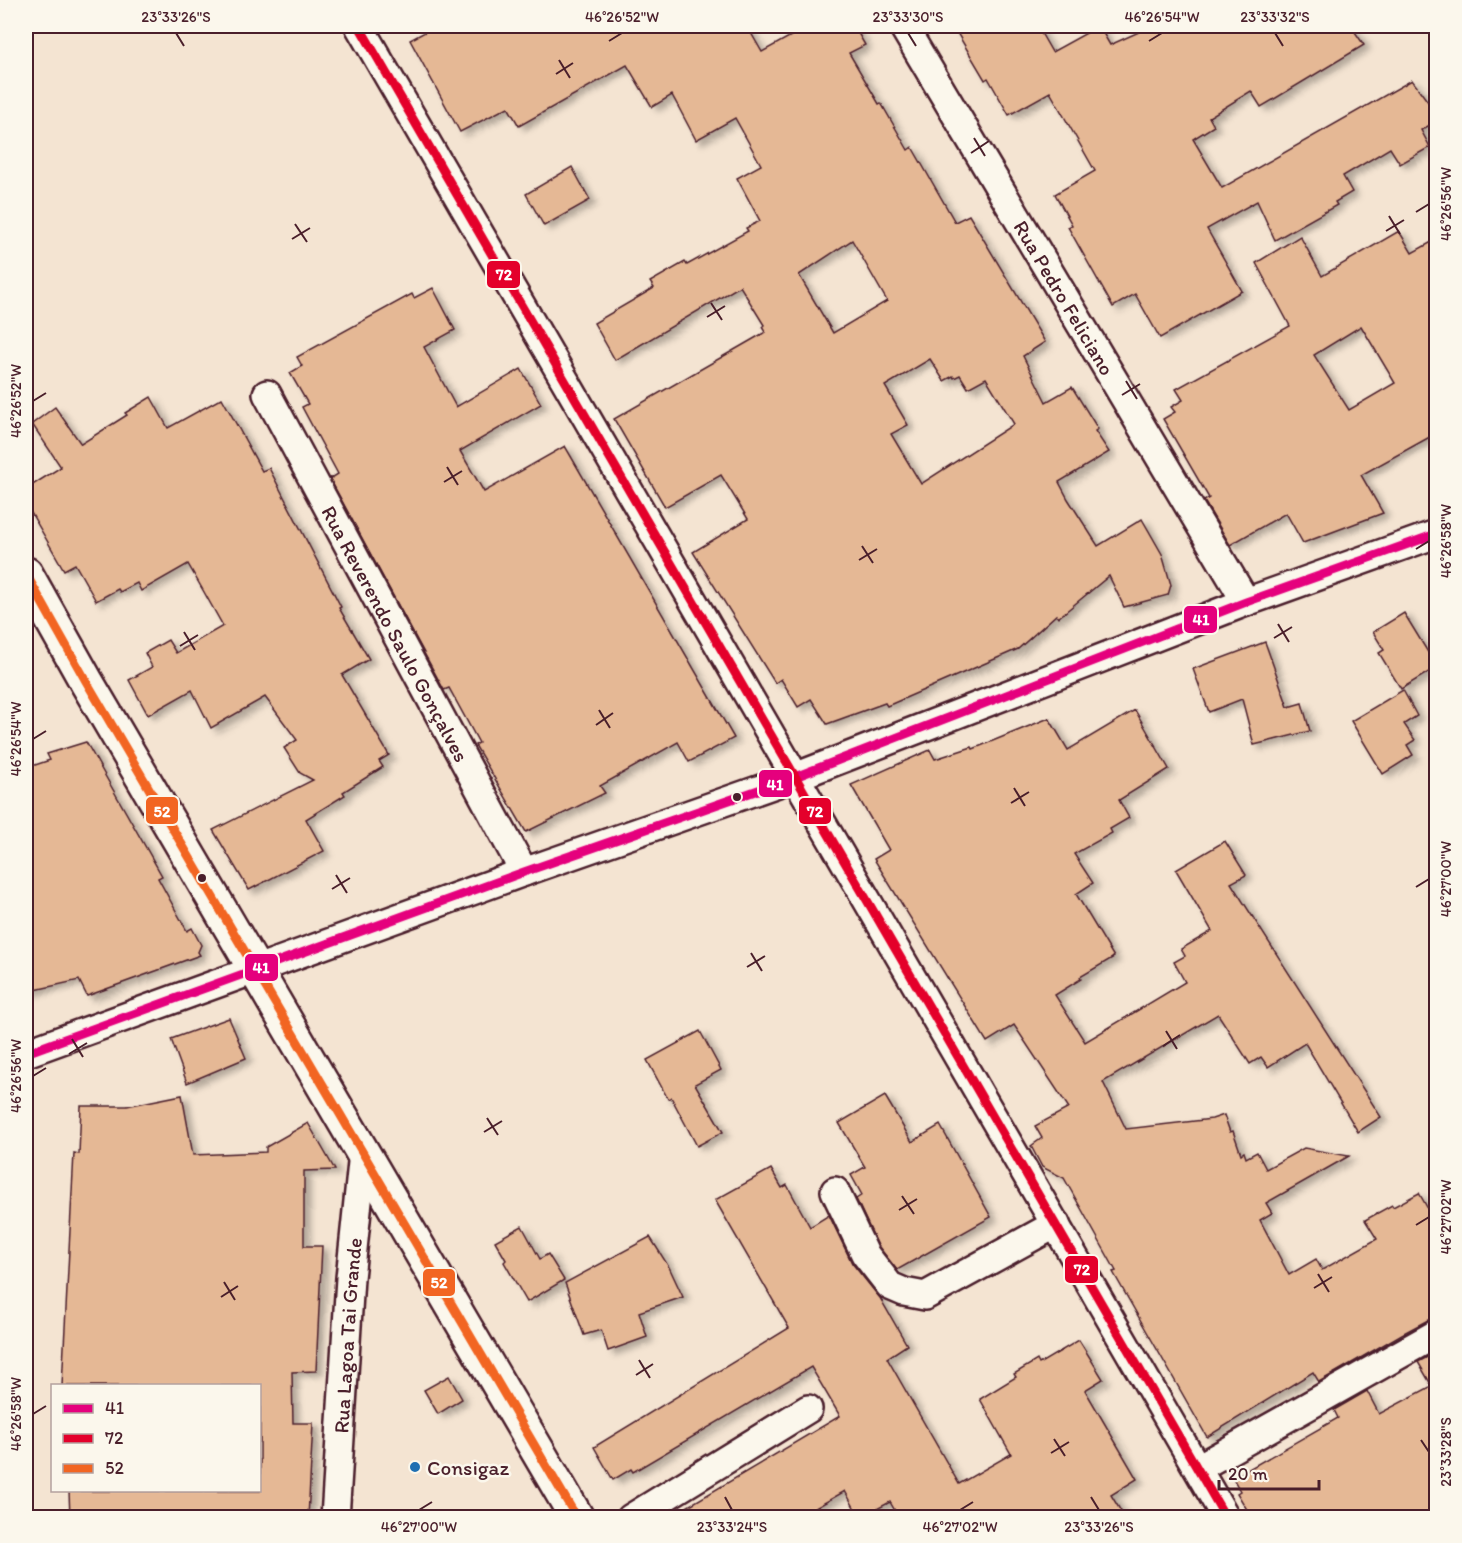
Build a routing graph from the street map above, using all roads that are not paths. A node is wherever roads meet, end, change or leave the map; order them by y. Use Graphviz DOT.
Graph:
graph roads {
  1 [pos="359,26"];
  2 [pos="903,26"];
  3 [pos="267,394"];
  4 [pos="1437,534"];
  5 [pos="26,574"];
  6 [pos="1246,602"];
  7 [pos="795,777"];
  8 [pos="525,872"];
  9 [pos="255,970"];
  10 [pos="26,1060"];
  11 [pos="363,1153"];
  12 [pos="835,1191"];
  13 [pos="1056,1224"];
  14 [pos="1437,1334"];
  15 [pos="808,1409"];
  16 [pos="1198,1468"];
  17 [pos="335,1518"];
  18 [pos="577,1518"];
  19 [pos="631,1518"];
  20 [pos="1226,1518"];
  1 -- 7 [label="street"];
  2 -- 6 [label="street, Rua Pedro Feliciano"];
  3 -- 8 [label="street, Rua Reverendo Saulo Gonçalves"];
  4 -- 6 [label="street"];
  5 -- 9 [label="main road"];
  6 -- 7 [label="street"];
  7 -- 8 [label="street"];
  7 -- 13 [label="street"];
  8 -- 9 [label="street"];
  9 -- 10 [label="street"];
  9 -- 11 [label="main road"];
  11 -- 17 [label="street, Rua Lagoa Tai Grande"];
  11 -- 18 [label="main road"];
  12 -- 13 [label="street"];
  13 -- 16 [label="street"];
  14 -- 16 [label="street"];
  15 -- 19 [label="street"];
  16 -- 20 [label="street"];
}
